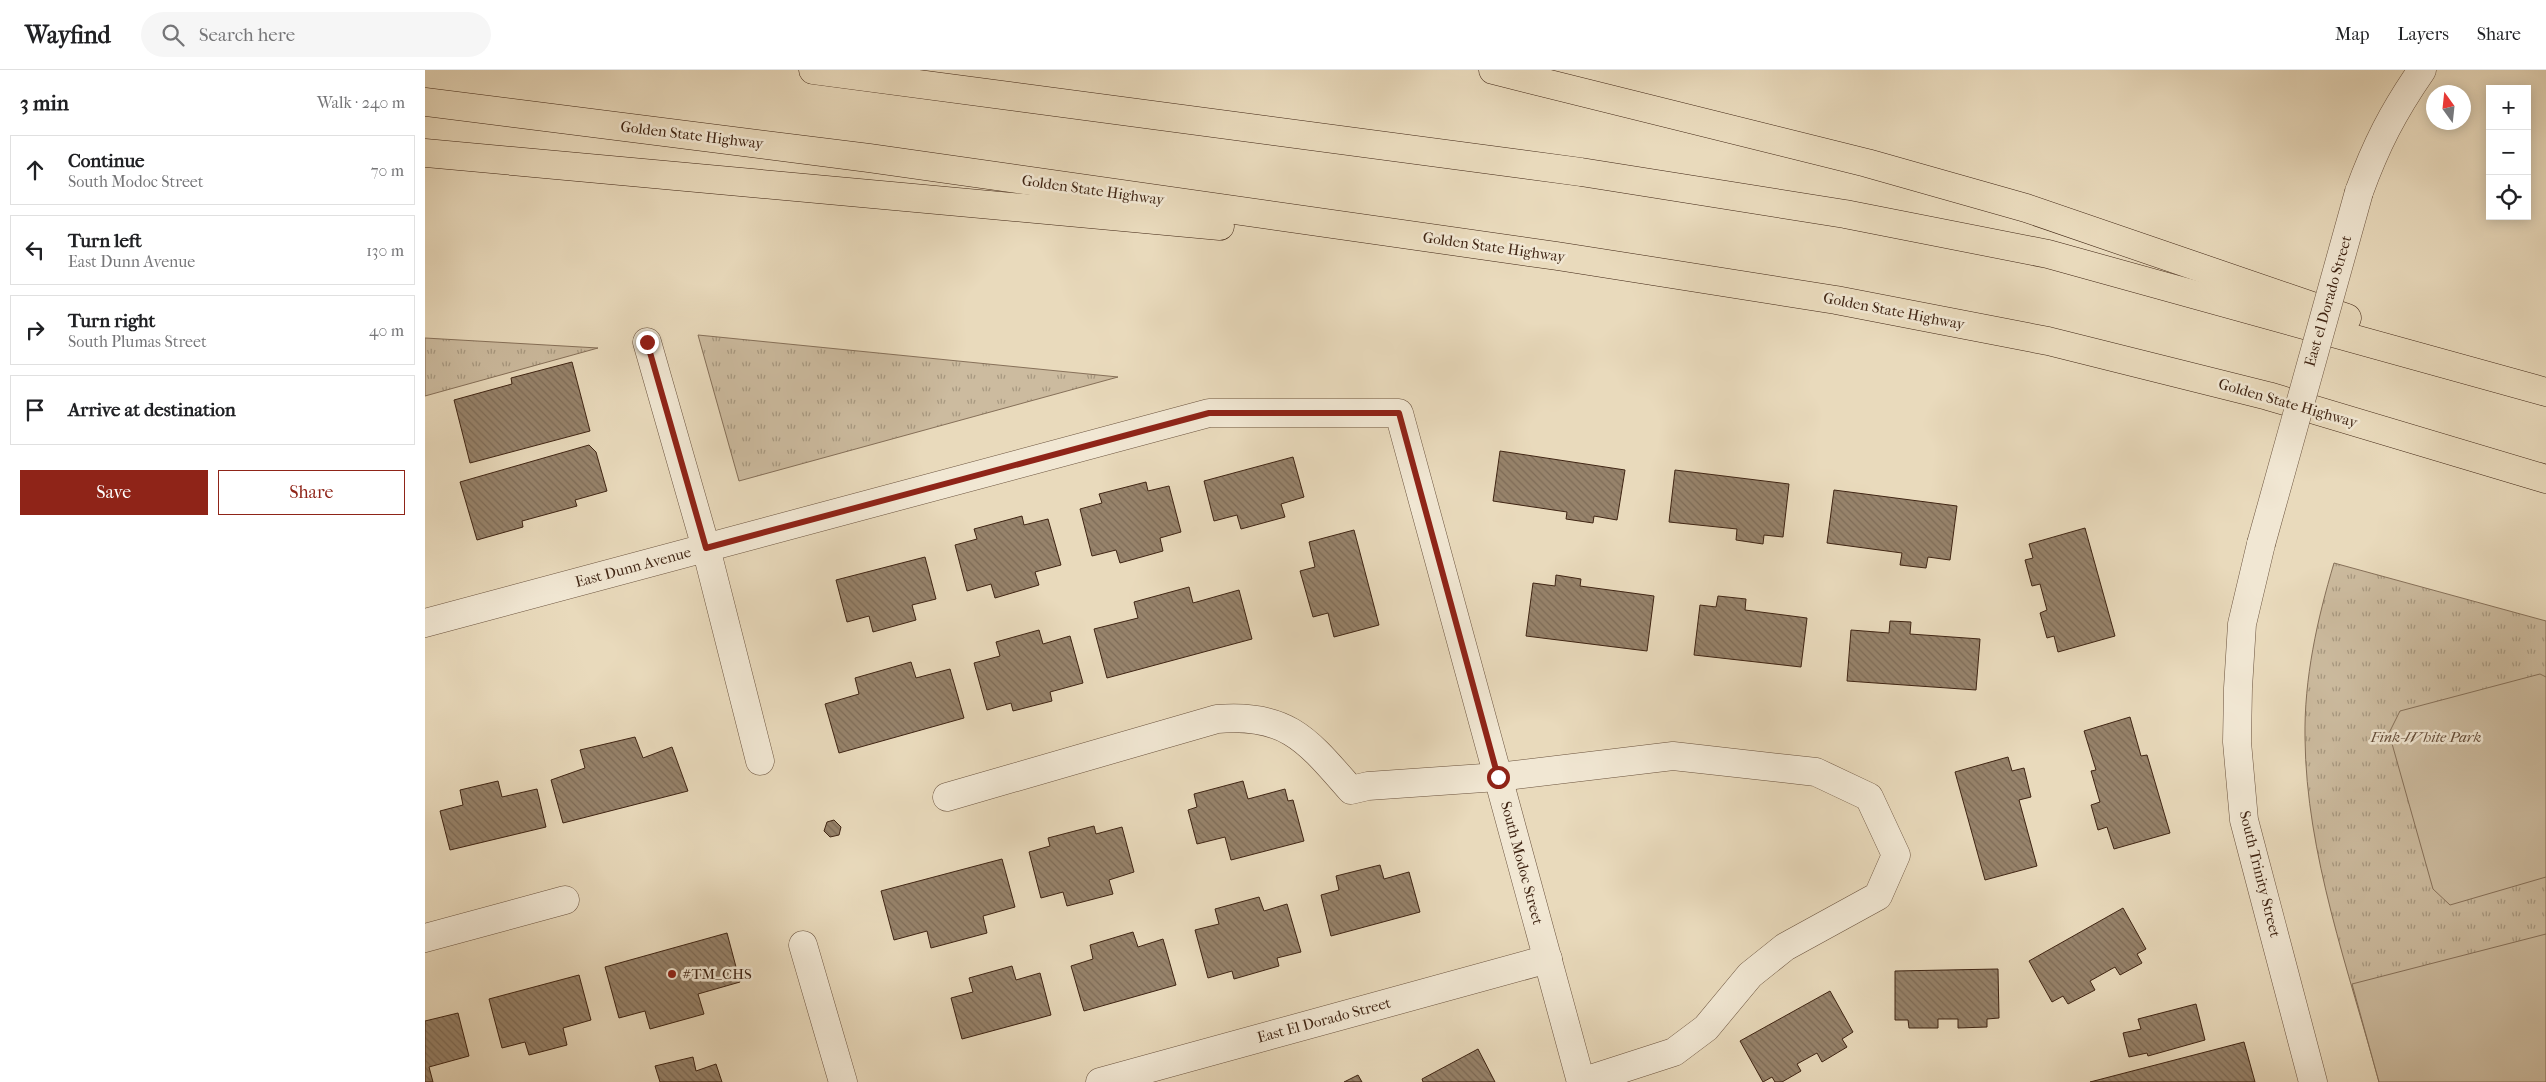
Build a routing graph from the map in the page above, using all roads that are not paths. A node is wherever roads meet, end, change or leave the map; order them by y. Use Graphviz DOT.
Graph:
graph roads {
  1 [pos="813,70"];
  2 [pos="1493,70"];
  3 [pos="2422,70"];
  4 [pos="425,102"];
  5 [pos="425,153"];
  6 [pos="1557,256"];
  7 [pos="647,342"];
  8 [pos="2546,392"];
  9 [pos="1399,413"];
  10 [pos="2546,479"];
  11 [pos="2261,544"];
  12 [pos="706,548"];
  13 [pos="425,622"];
  14 [pos="760,761"];
  15 [pos="1498,777"];
  16 [pos="947,797"];
  17 [pos="565,900"];
  18 [pos="425,938"];
  19 [pos="803,945"];
  20 [pos="1548,959"];
  21 [pos="843,1082"];
  22 [pos="1100,1082"];
  23 [pos="1581,1082"];
  24 [pos="2313,1082"];
  1 -- 8 [label="highway"];
  2 -- 8 [label="highway"];
  3 -- 11 [label="street, East el Dorado Street, bridge"];
  4 -- 6 [label="highway, Golden State Highway"];
  5 -- 6 [label="highway"];
  6 -- 10 [label="highway, Golden State Highway"];
  7 -- 12 [label="street"];
  9 -- 12 [label="street, East Dunn Avenue"];
  9 -- 15 [label="street, South Modoc Street"];
  11 -- 24 [label="street, South Trinity Street"];
  12 -- 13 [label="street, East Dunn Avenue"];
  12 -- 14 [label="street"];
  15 -- 16 [label="street"];
  15 -- 20 [label="street, South Modoc Street"];
  15 -- 23 [label="street"];
  17 -- 18 [label="street"];
  19 -- 21 [label="street"];
  20 -- 22 [label="street, East El Dorado Street"];
  20 -- 23 [label="street, South Modoc Street"];
}
